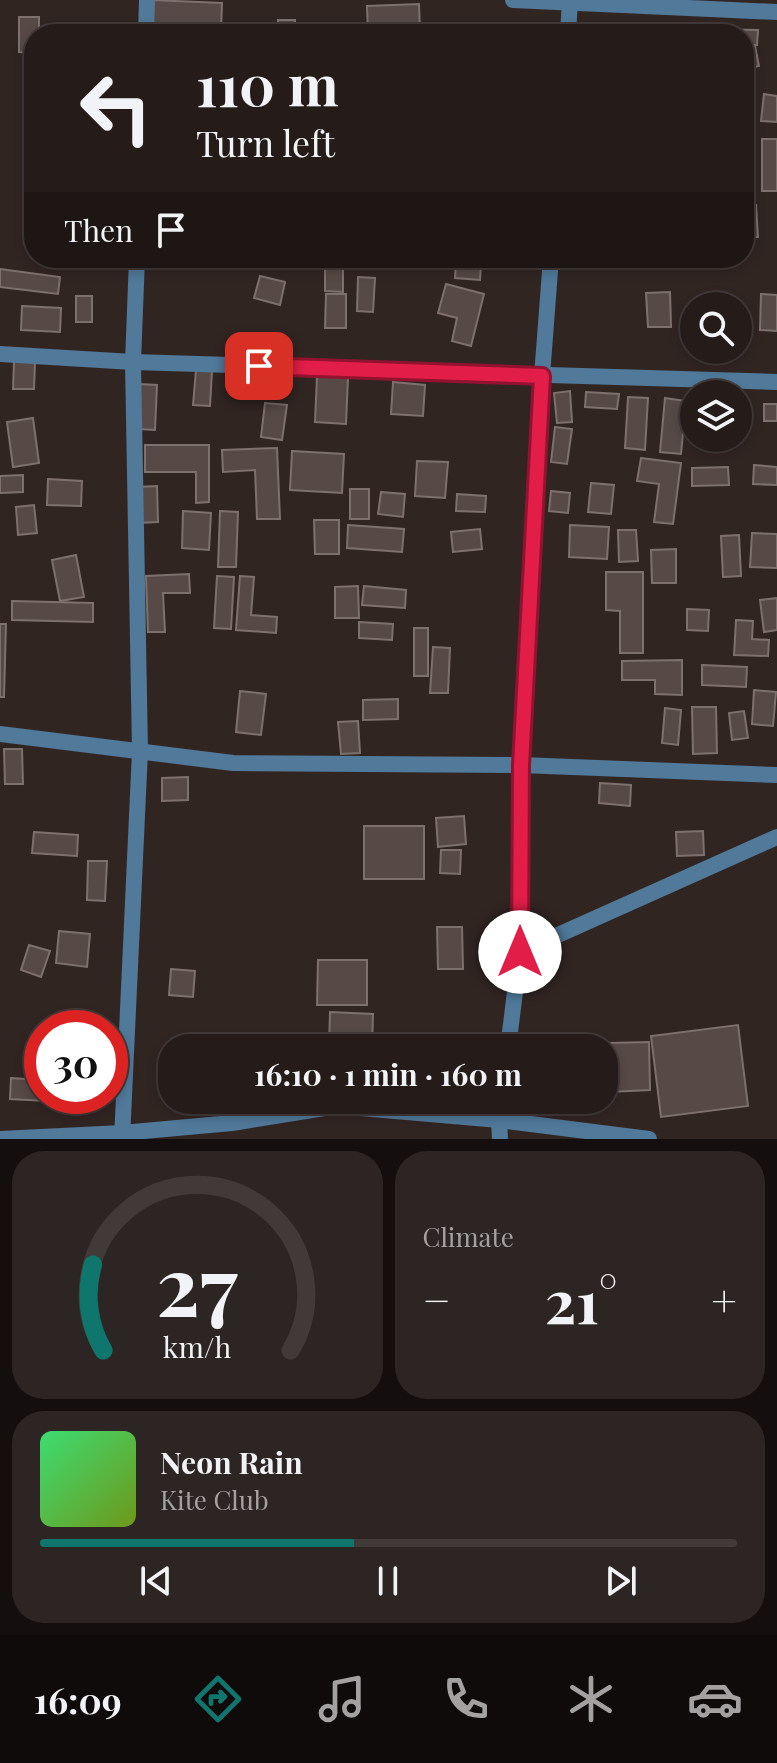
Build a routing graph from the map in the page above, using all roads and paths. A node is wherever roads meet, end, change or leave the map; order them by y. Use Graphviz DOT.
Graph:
graph roads {
  1 [pos="147,0"];
  2 [pos="513,0"];
  3 [pos="570,1"];
  4 [pos="777,12"];
  5 [pos="146,24"];
  6 [pos="569,24"];
  7 [pos="137,268"];
  8 [pos="550,268"];
  9 [pos="0,354"];
  10 [pos="133,362"];
  11 [pos="542,376"];
  12 [pos="777,382"];
  13 [pos="0,734"];
  14 [pos="140,751"];
  15 [pos="521,765"];
  16 [pos="777,775"];
  17 [pos="777,837"];
  18 [pos="520,952"];
  19 [pos="510,1034"];
  20 [pos="500,1114"];
  21 [pos="499,1120"];
  22 [pos="122,1136"];
  23 [pos="0,1139"];
  24 [pos="500,1139"];
  25 [pos="649,1139"];
  1 -- 5 [label="street"];
  2 -- 3 [label="street"];
  3 -- 4 [label="street"];
  3 -- 6 [label="street"];
  7 -- 10 [label="street"];
  8 -- 11 [label="street"];
  9 -- 10 [label="street"];
  10 -- 11 [label="street"];
  10 -- 14 [label="street"];
  11 -- 12 [label="street"];
  11 -- 15 [label="street"];
  13 -- 14 [label="street"];
  14 -- 15 [label="street"];
  14 -- 22 [label="street"];
  15 -- 16 [label="street"];
  15 -- 18 [label="street"];
  17 -- 18 [label="street"];
  18 -- 19 [label="street"];
  20 -- 21 [label="street"];
  21 -- 22 [label="street"];
  21 -- 24 [label="street"];
  21 -- 25 [label="street"];
  22 -- 23 [label="street"];
}
